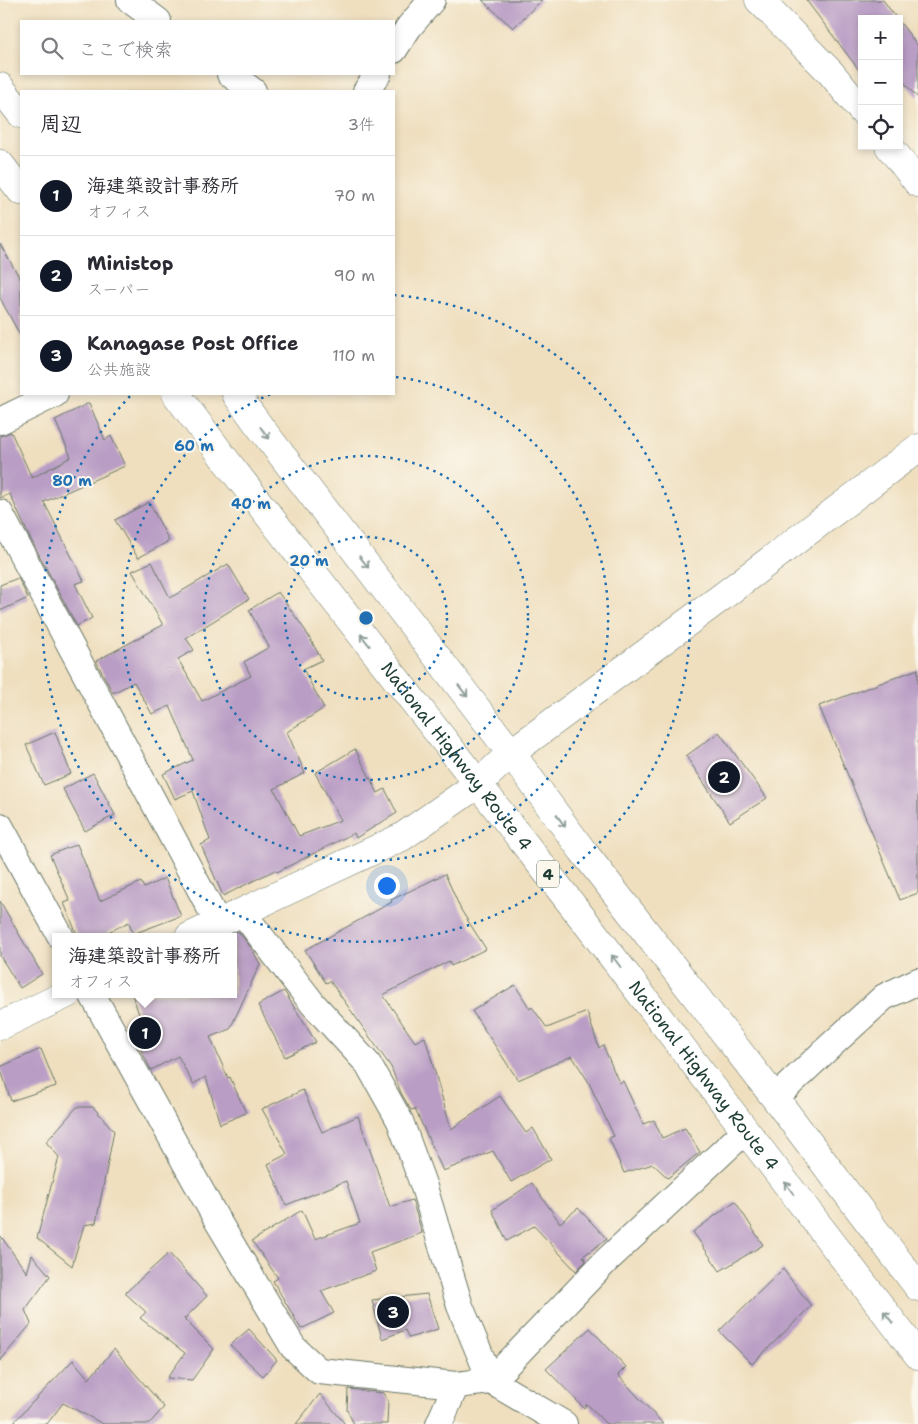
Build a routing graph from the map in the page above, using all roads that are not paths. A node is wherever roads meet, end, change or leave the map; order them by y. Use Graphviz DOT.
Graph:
graph roads {
  1 [pos="130,0"];
  2 [pos="432,0"];
  3 [pos="759,0"];
  4 [pos="157,20"];
  5 [pos="395,48"];
  6 [pos="231,75"];
  7 [pos="377,75"];
  8 [pos="0,87"];
  9 [pos="252,90"];
  10 [pos="367,90"];
  11 [pos="858,106"];
  12 [pos="20,113"];
  13 [pos="892,150"];
  14 [pos="0,164"];
  15 [pos="918,183"];
  16 [pos="20,190"];
  17 [pos="53,395"];
  18 [pos="177,395"];
  19 [pos="237,395"];
  20 [pos="0,421"];
  21 [pos="918,448"];
  22 [pos="0,513"];
  23 [pos="511,753"];
  24 [pos="478,784"];
  25 [pos="0,826"];
  26 [pos="242,912"];
  27 [pos="218,924"];
  28 [pos="59,933"];
  29 [pos="198,933"];
  30 [pos="918,981"];
  31 [pos="59,998"];
  32 [pos="94,998"];
  33 [pos="0,1026"];
  34 [pos="775,1098"];
  35 [pos="745,1131"];
  36 [pos="918,1287"];
  37 [pos="918,1355"];
  38 [pos="491,1381"];
  39 [pos="456,1385"];
  40 [pos="439,1424"];
  41 [pos="564,1424"];
  1 -- 4 [label="street"];
  2 -- 5 [label="street"];
  3 -- 11 [label="main road"];
  6 -- 9 [label="street"];
  7 -- 10 [label="street"];
  8 -- 12 [label="main road"];
  13 -- 15 [label="main road"];
  14 -- 16 [label="main road"];
  17 -- 20 [label="street"];
  24 -- 18 [label="main road, National Highway Route 4 / 4, one-way"];
  19 -- 23 [label="main road, 4, one-way"];
  21 -- 23 [label="main road"];
  22 -- 27 [label="street"];
  23 -- 24 [label="main road"];
  23 -- 34 [label="main road, 4, one-way"];
  24 -- 26 [label="main road"];
  35 -- 24 [label="main road, National Highway Route 4 / 4, one-way"];
  25 -- 28 [label="street"];
  26 -- 27 [label="main road"];
  26 -- 38 [label="street"];
  27 -- 29 [label="main road"];
  30 -- 34 [label="street"];
  31 -- 33 [label="main road"];
  32 -- 39 [label="street"];
  34 -- 36 [label="main road, 4"];
  37 -- 35 [label="main road, National Highway Route 4 / 4, one-way"];
  35 -- 38 [label="street"];
  38 -- 39 [label="street"];
  38 -- 41 [label="street"];
  39 -- 40 [label="street"];
}
